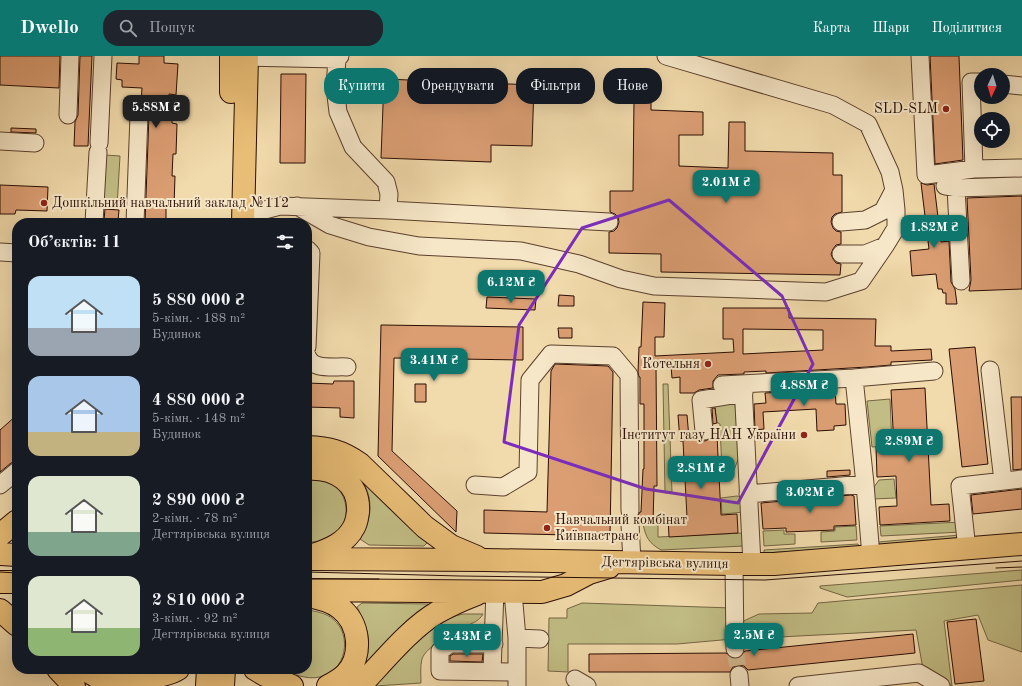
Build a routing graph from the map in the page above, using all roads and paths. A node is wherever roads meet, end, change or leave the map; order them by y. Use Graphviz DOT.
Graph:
graph roads {
  1 [pos="70,56"];
  2 [pos="103,56"];
  3 [pos="666,56"];
  4 [pos="920,56"];
  5 [pos="338,58"];
  6 [pos="239,59"];
  7 [pos="974,82"];
  8 [pos="1010,85"];
  9 [pos="1022,86"];
  10 [pos="68,115"];
  11 [pos="139,115"];
  12 [pos="0,141"];
  13 [pos="34,143"];
  14 [pos="1022,168"];
  15 [pos="974,169"];
  16 [pos="938,174"];
  17 [pos="1022,186"];
  18 [pos="956,188"];
  19 [pos="894,190"];
  20 [pos="297,206"];
  21 [pos="388,210"];
  22 [pos="94,218"];
  23 [pos="135,218"];
  24 [pos="238,218"];
  25 [pos="246,218"];
  26 [pos="610,222"];
  27 [pos="841,222"];
  28 [pos="885,246"];
  29 [pos="0,252"];
  30 [pos="12,253"];
  31 [pos="841,254"];
  32 [pos="961,280"];
  33 [pos="312,363"];
  34 [pos="347,367"];
  35 [pos="990,370"];
  36 [pos="934,371"];
  37 [pos="854,378"];
  38 [pos="722,385"];
  39 [pos="744,389"];
  40 [pos="704,431"];
  41 [pos="312,447"];
  42 [pos="312,468"];
  43 [pos="12,474"];
  44 [pos="1022,479"];
  45 [pos="1003,481"];
  46 [pos="865,484"];
  47 [pos="0,485"];
  48 [pos="475,485"];
  49 [pos="748,494"];
  50 [pos="12,525"];
  51 [pos="0,535"];
  52 [pos="1022,544"];
  53 [pos="967,549"];
  54 [pos="0,554"];
  55 [pos="12,555"];
  56 [pos="312,556"];
  57 [pos="871,556"];
  58 [pos="312,558"];
  59 [pos="486,560"];
  60 [pos="628,562"];
  61 [pos="743,564"];
  62 [pos="0,582"];
  63 [pos="12,582"];
  64 [pos="312,590"];
  65 [pos="498,591"];
  66 [pos="312,597"];
  67 [pos="0,610"];
  68 [pos="12,621"];
  69 [pos="517,638"];
  70 [pos="540,639"];
  71 [pos="468,644"];
  72 [pos="494,644"];
  73 [pos="735,649"];
  74 [pos="467,671"];
  75 [pos="492,672"];
  76 [pos="63,674"];
  77 [pos="94,674"];
  78 [pos="168,674"];
  79 [pos="208,674"];
  80 [pos="224,674"];
  81 [pos="263,674"];
  82 [pos="517,679"];
  83 [pos="74,686"];
  84 [pos="207,686"];
  85 [pos="223,686"];
  86 [pos="292,686"];
  87 [pos="328,686"];
  88 [pos="360,686"];
  89 [pos="798,686"];
  90 [pos="941,686"];
  1 -- 10 [label="lane"];
  2 -- 22 [label="lane"];
  3 -- 19 [label="lane"];
  4 -- 16 [label="lane"];
  5 -- 6 [label="lane"];
  5 -- 21 [label="lane"];
  6 -- 24 [label="main road"];
  7 -- 15 [label="lane"];
  8 -- 9 [label="lane"];
  11 -- 23 [label="lane"];
  12 -- 13 [label="lane"];
  14 -- 15 [label="lane"];
  15 -- 16 [label="lane"];
  16 -- 18 [label="lane"];
  17 -- 18 [label="lane"];
  18 -- 32 [label="lane"];
  19 -- 27 [label="lane"];
  19 -- 28 [label="lane"];
  20 -- 21 [label="lane"];
  20 -- 25 [label="lane"];
  20 -- 28 [label="lane"];
  21 -- 26 [label="lane"];
  28 -- 31 [label="lane"];
  29 -- 30 [label="lane"];
  33 -- 34 [label="lane"];
  35 -- 45 [label="lane"];
  36 -- 37 [label="lane"];
  37 -- 39 [label="lane"];
  37 -- 46 [label="lane"];
  38 -- 39 [label="lane"];
  39 -- 40 [label="lane"];
  39 -- 49 [label="lane"];
  41 -- 59 [label="main road"];
  42 -- 56 [label="main road"];
  43 -- 47 [label="lane"];
  44 -- 45 [label="lane"];
  45 -- 53 [label="lane"];
  46 -- 49 [label="lane"];
  46 -- 57 [label="lane"];
  48 -- 60 [label="lane"];
  49 -- 61 [label="lane"];
  50 -- 51 [label="main road"];
  52 -- 53 [label="main road, Дегтярівська вулиця"];
  53 -- 57 [label="main road, Дегтярівська вулиця"];
  54 -- 55 [label="main road"];
  57 -- 61 [label="main road, Дегтярівська вулиця"];
  58 -- 59 [label="main road, Дегтярівська вулиця"];
  59 -- 60 [label="main road, Дегтярівська вулиця"];
  60 -- 61 [label="main road, Дегтярівська вулиця"];
  60 -- 65 [label="main road"];
  61 -- 73 [label="lane"];
  62 -- 63 [label="main road"];
  64 -- 65 [label="main road"];
  65 -- 69 [label="lane"];
  65 -- 72 [label="lane"];
  65 -- 88 [label="main road"];
  66 -- 87 [label="main road"];
  67 -- 68 [label="main road"];
  69 -- 70 [label="lane"];
  69 -- 82 [label="lane"];
  71 -- 72 [label="lane"];
  71 -- 74 [label="lane"];
  71 -- 74 [label="lane"];
  72 -- 75 [label="lane"];
  74 -- 75 [label="lane"];
  75 -- 82 [label="lane"];
  76 -- 83 [label="main road"];
  77 -- 78 [label="main road"];
  79 -- 84 [label="main road"];
  80 -- 85 [label="main road"];
  81 -- 86 [label="main road"];
  89 -- 90 [label="lane"];
}
